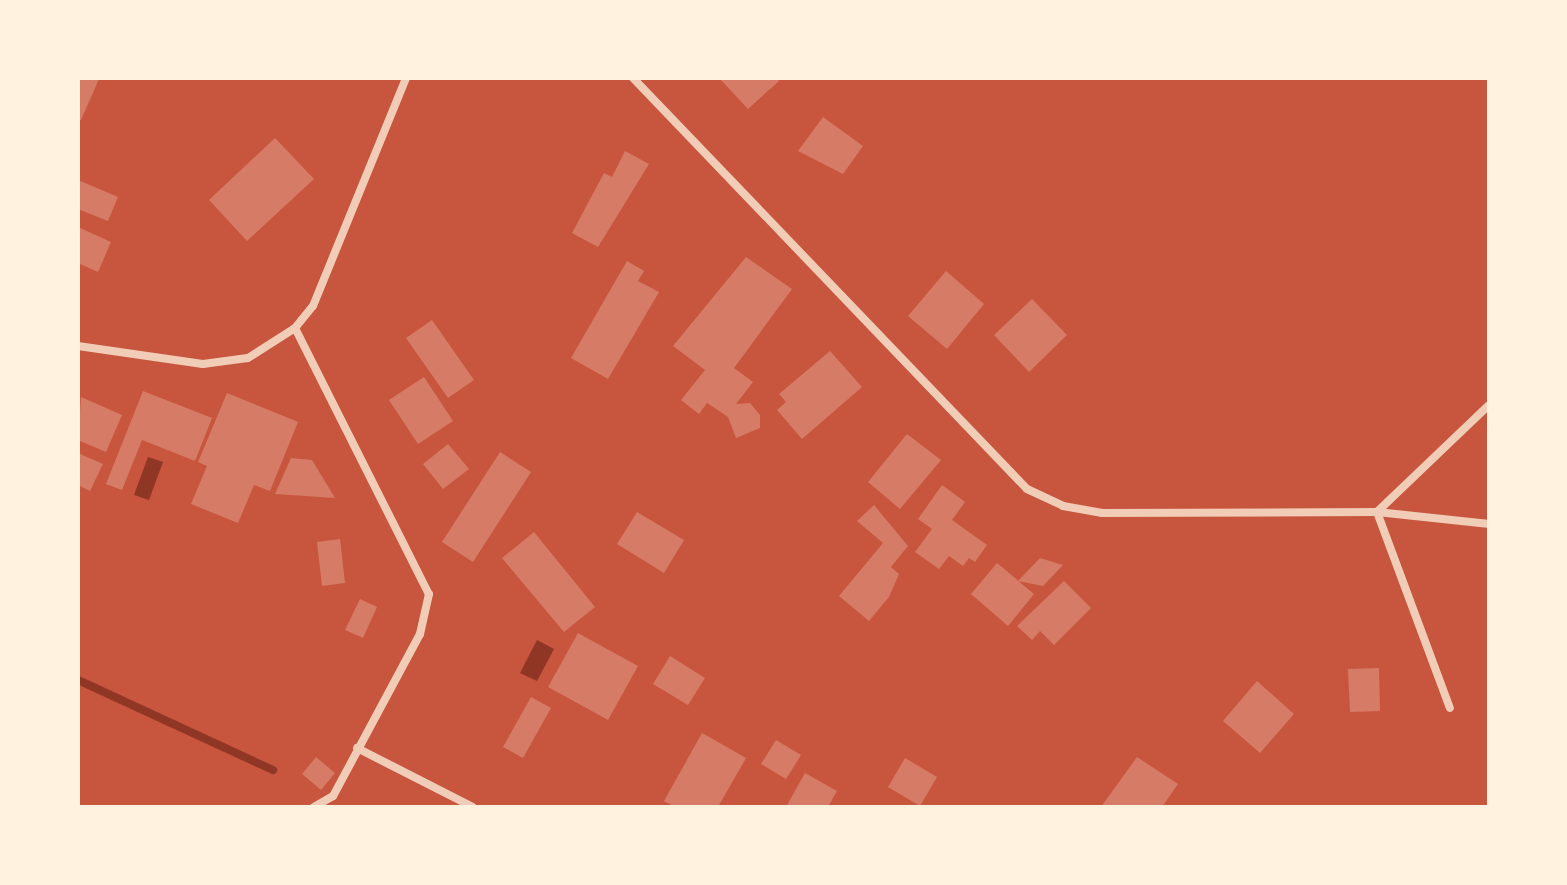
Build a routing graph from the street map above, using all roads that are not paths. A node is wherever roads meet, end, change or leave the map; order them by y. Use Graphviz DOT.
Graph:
graph roads {
  1 [pos="406,78"];
  2 [pos="633,78"];
  3 [pos="295,328"];
  4 [pos="78,346"];
  5 [pos="1489,405"];
  6 [pos="1377,512"];
  7 [pos="1489,524"];
  8 [pos="1450,708"];
  9 [pos="357,748"];
  10 [pos="333,796"];
  11 [pos="314,807"];
  12 [pos="336,807"];
  13 [pos="473,807"];
  1 -- 3 [label="street"];
  2 -- 6 [label="street"];
  3 -- 4 [label="street"];
  3 -- 9 [label="street"];
  5 -- 6 [label="street"];
  6 -- 7 [label="street"];
  6 -- 8 [label="street"];
  9 -- 10 [label="street"];
  9 -- 13 [label="street"];
  10 -- 11 [label="street"];
  10 -- 12 [label="street"];
}
